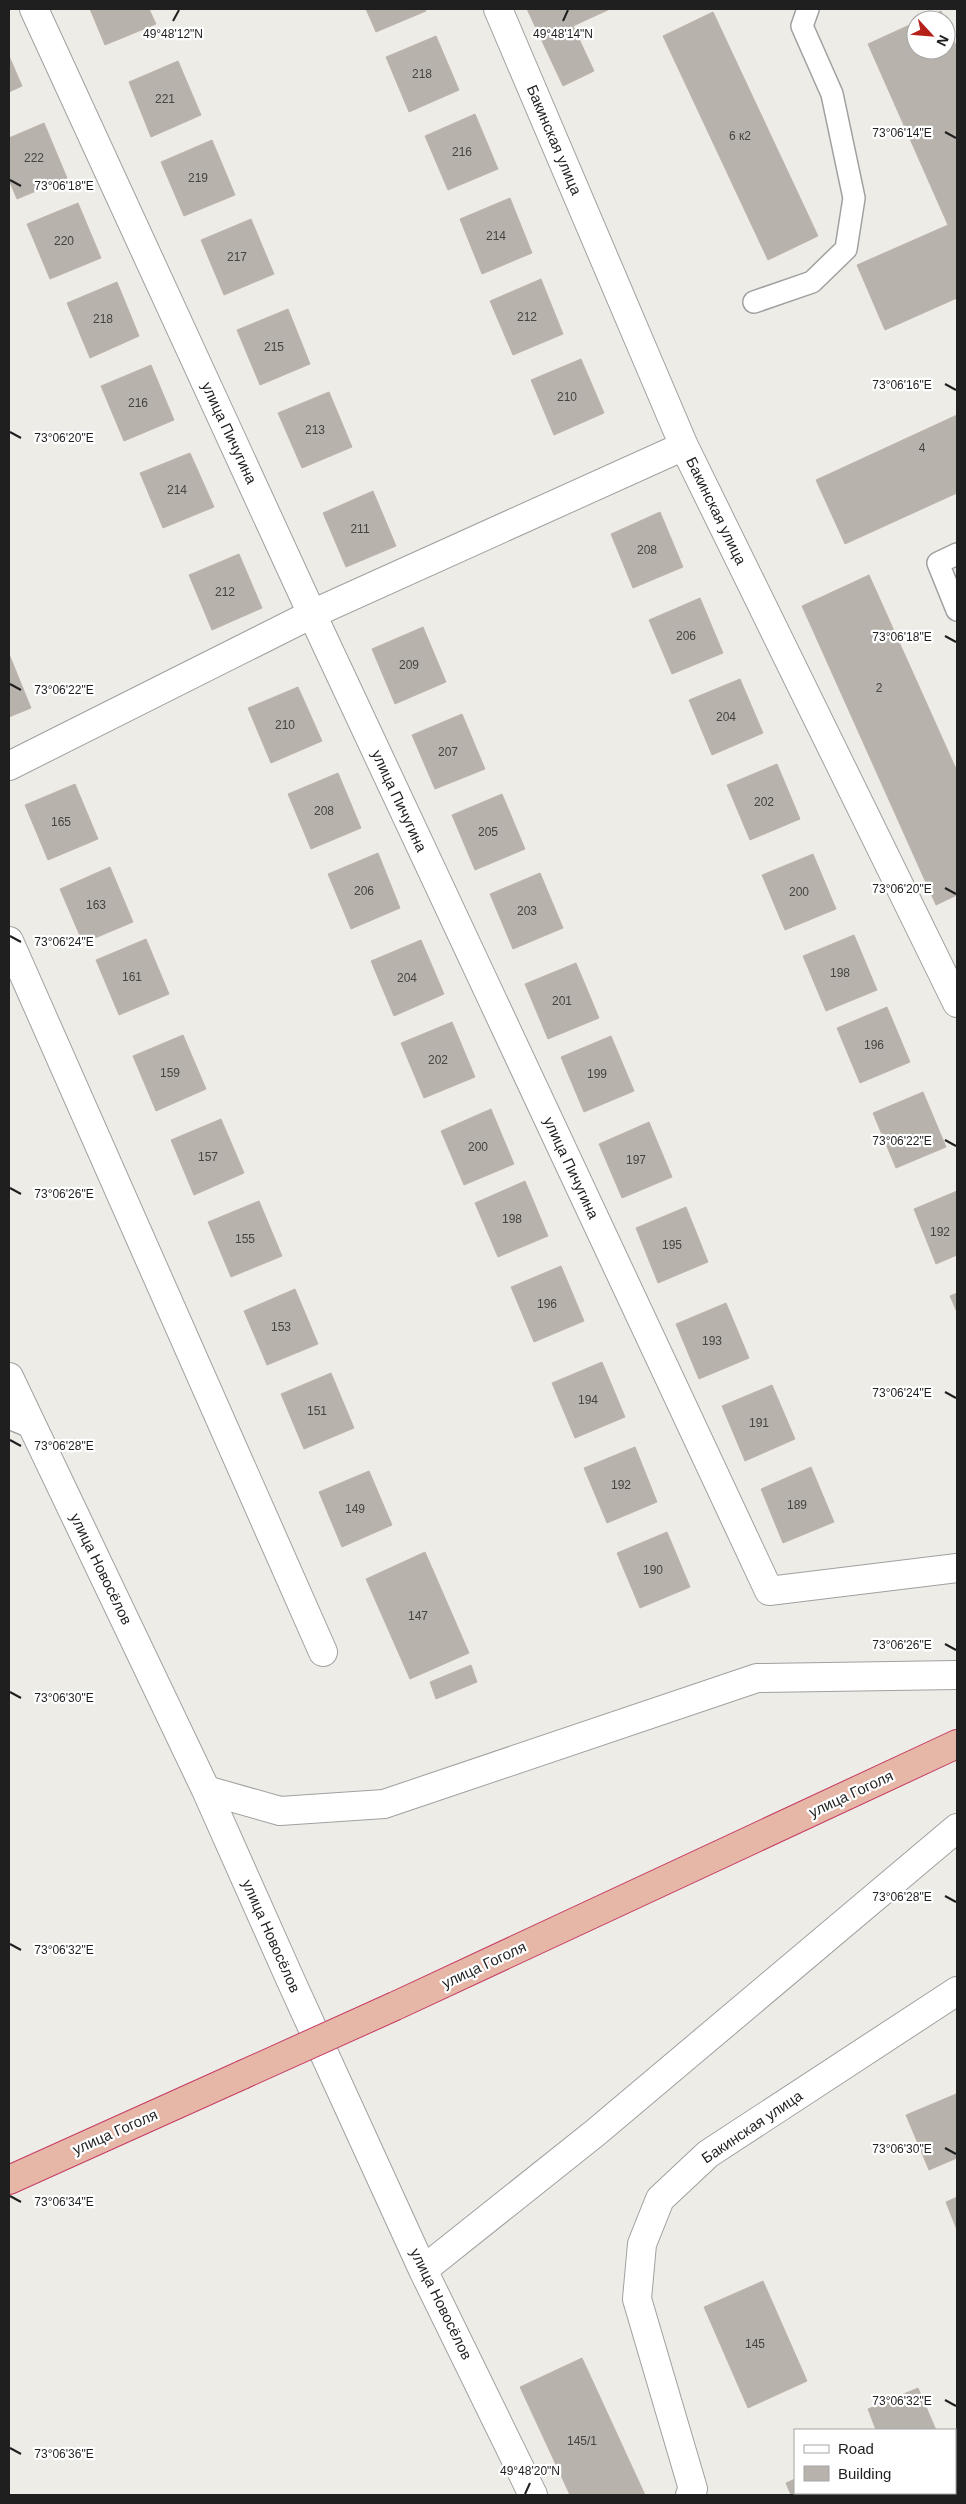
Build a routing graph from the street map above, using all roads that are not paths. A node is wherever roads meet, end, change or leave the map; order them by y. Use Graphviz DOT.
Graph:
graph roads {
  1 [pos="34,9"];
  2 [pos="498,9"];
  3 [pos="808,9"];
  4 [pos="754,302"];
  5 [pos="684,446"];
  6 [pos="957,554"];
  7 [pos="957,610"];
  8 [pos="312,614"];
  9 [pos="9,766"];
  10 [pos="9,941"];
  11 [pos="957,1003"];
  12 [pos="9,1377"];
  13 [pos="9,1418"];
  14 [pos="34,1428"];
  15 [pos="957,1568"];
  16 [pos="322,1652"];
  17 [pos="957,1675"];
  18 [pos="957,1744"];
  19 [pos="206,1790"];
  20 [pos="957,1828"];
  21 [pos="957,1991"];
  22 [pos="9,2180"];
  23 [pos="423,2270"];
  24 [pos="694,2493"];
  25 [pos="534,2495"];
  1 -- 8 [label="street, улица Пичугина"];
  2 -- 5 [label="street, Бакинская улица"];
  3 -- 4 [label="lane"];
  5 -- 8 [label="street"];
  5 -- 11 [label="street, Бакинская улица"];
  6 -- 7 [label="lane"];
  8 -- 9 [label="street"];
  8 -- 15 [label="street, улица Пичугина"];
  10 -- 16 [label="street"];
  12 -- 14 [label="street, улица Новосёлов"];
  13 -- 14 [label="lane"];
  14 -- 19 [label="street, улица Новосёлов"];
  17 -- 19 [label="street"];
  18 -- 22 [label="highway, улица Гоголя, bridge"];
  19 -- 23 [label="street, улица Новосёлов"];
  20 -- 23 [label="street"];
  21 -- 24 [label="street, Бакинская улица"];
  23 -- 25 [label="street, улица Новосёлов"];
}
